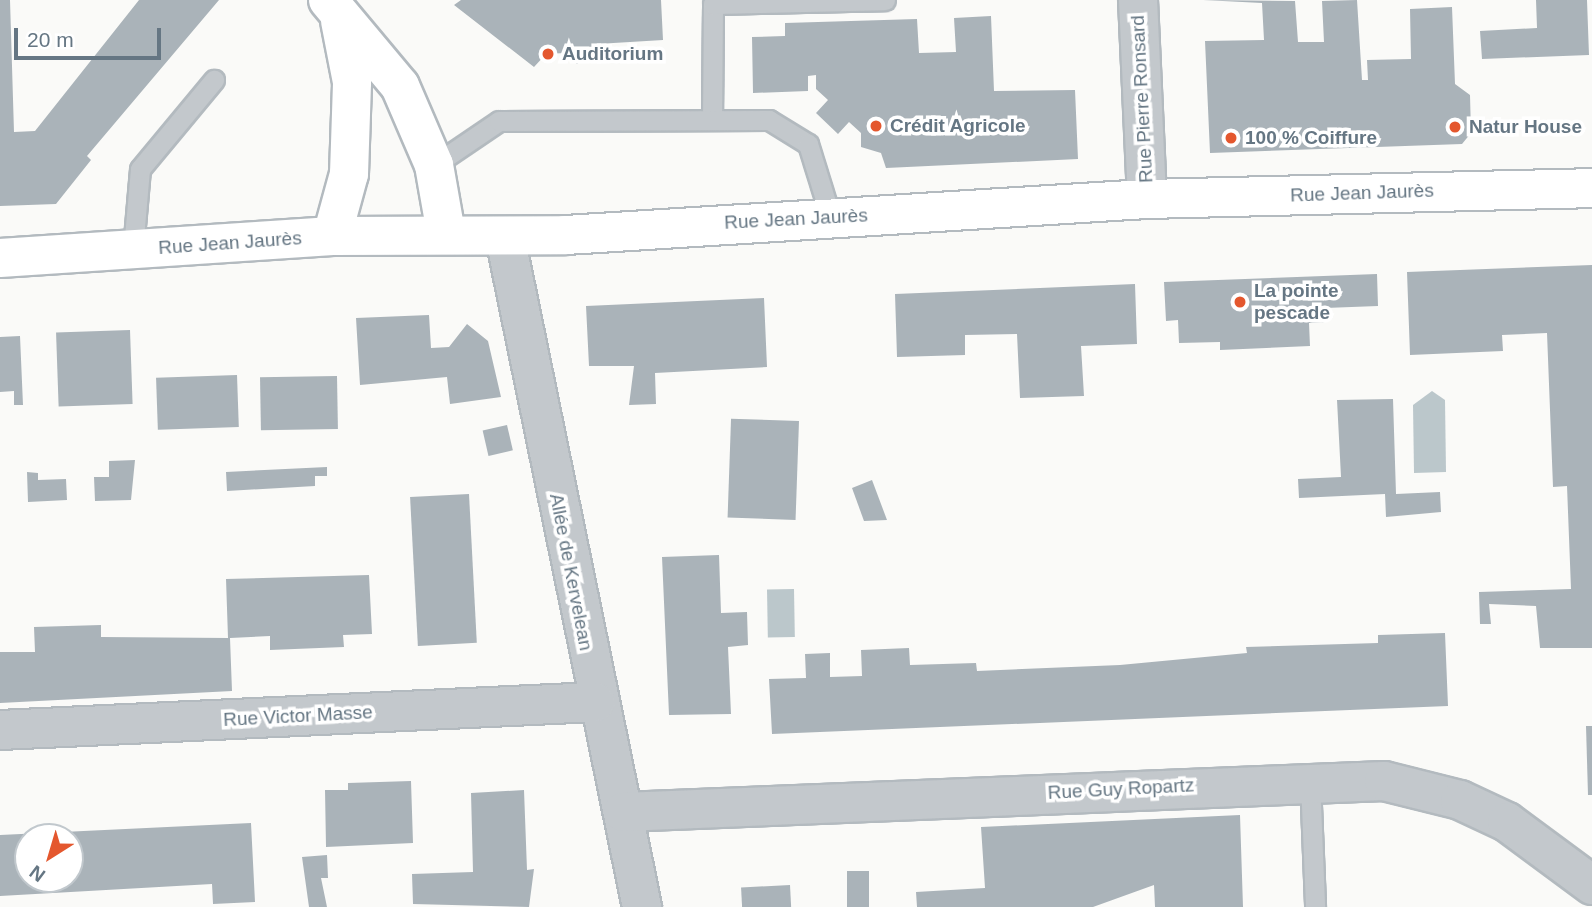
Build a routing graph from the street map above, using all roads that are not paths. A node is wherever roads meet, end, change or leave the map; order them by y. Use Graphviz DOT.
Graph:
graph roads {
  1 [pos="885,0"];
  2 [pos="1138,0"];
  3 [pos="334,9"];
  4 [pos="214,80"];
  5 [pos="712,120"];
  6 [pos="434,165"];
  7 [pos="1592,188"];
  8 [pos="1147,199"];
  9 [pos="830,215"];
  10 [pos="446,233"];
  11 [pos="332,236"];
  12 [pos="505,237"];
  13 [pos="133,249"];
  14 [pos="0,258"];
  15 [pos="595,702"];
  16 [pos="0,730"];
  17 [pos="1310,780"];
  18 [pos="623,812"];
  19 [pos="1592,885"];
  20 [pos="642,907"];
  21 [pos="1315,907"];
  1 -- 5 [label="lane"];
  2 -- 8 [label="street, Rue Pierre Ronsard"];
  3 -- 6 [label="main road"];
  3 -- 11 [label="main road"];
  4 -- 13 [label="lane"];
  5 -- 6 [label="lane"];
  5 -- 9 [label="lane"];
  6 -- 10 [label="main road"];
  7 -- 8 [label="main road, Rue Jean Jaurès"];
  8 -- 9 [label="main road, Rue Jean Jaurès"];
  9 -- 12 [label="main road, Rue Jean Jaurès"];
  10 -- 11 [label="main road, Rue Jean Jaurès"];
  10 -- 12 [label="main road, Rue Jean Jaurès"];
  11 -- 13 [label="main road, Rue Jean Jaurès"];
  12 -- 15 [label="street, Allée de Kervelean"];
  13 -- 14 [label="main road, Rue Jean Jaurès"];
  15 -- 16 [label="street, Rue Victor Masse"];
  15 -- 18 [label="street, Allée de Kervelean"];
  17 -- 18 [label="street, Rue Guy Ropartz"];
  17 -- 19 [label="street, Rue Guy Ropartz"];
  17 -- 21 [label="lane"];
  18 -- 20 [label="street, Allée de Kervelean"];
}
